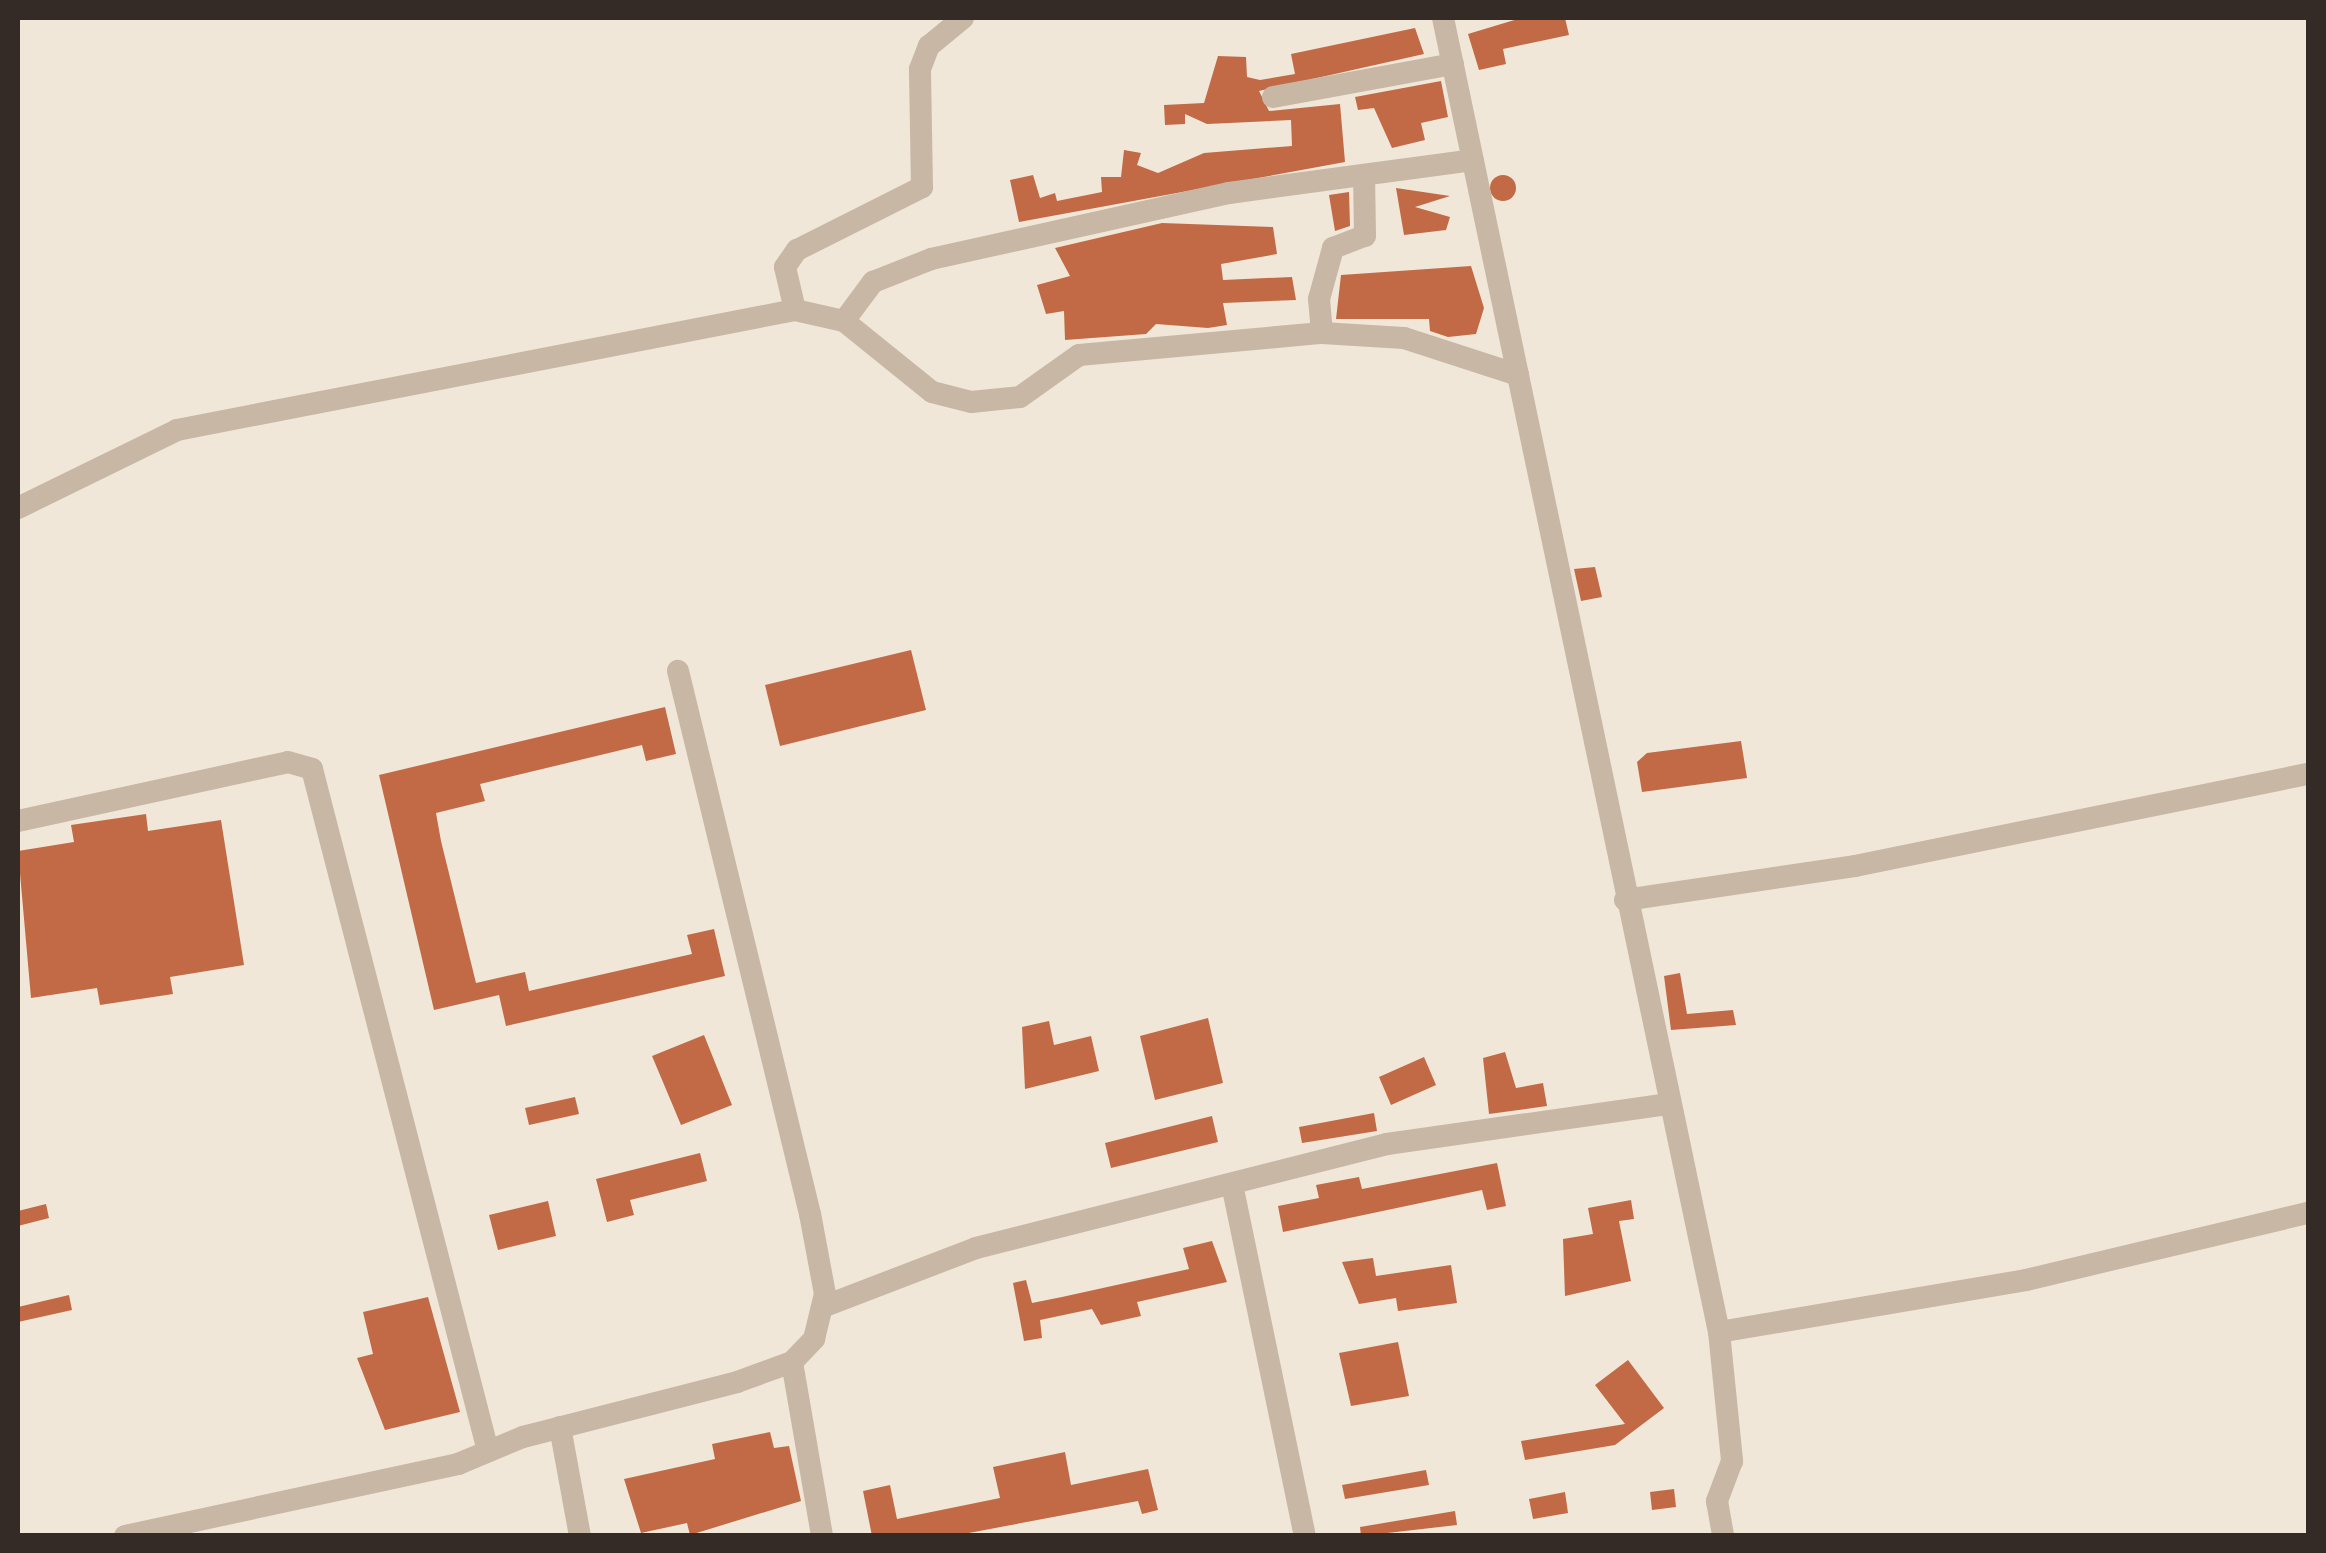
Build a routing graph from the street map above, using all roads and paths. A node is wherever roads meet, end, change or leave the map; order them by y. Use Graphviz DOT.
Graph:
graph roads {
  1 [pos="963,18"];
  2 [pos="1443,18"];
  3 [pos="1452,64"];
  4 [pos="1273,97"];
  5 [pos="1473,160"];
  6 [pos="1364,175"];
  7 [pos="795,310"];
  8 [pos="844,320"];
  9 [pos="1322,334"];
  10 [pos="1518,375"];
  11 [pos="18,508"];
  12 [pos="678,670"];
  13 [pos="2308,774"];
  14 [pos="18,821"];
  15 [pos="1624,900"];
  16 [pos="1667,1104"];
  17 [pos="1233,1188"];
  18 [pos="2308,1213"];
  19 [pos="825,1306"];
  20 [pos="1719,1332"];
  21 [pos="792,1362"];
  22 [pos="560,1428"];
  23 [pos="488,1451"];
  24 [pos="126,1536"];
  25 [pos="580,1536"];
  26 [pos="822,1536"];
  27 [pos="1306,1536"];
  28 [pos="1722,1536"];
  1 -- 7 [label="street"];
  2 -- 3 [label="street"];
  3 -- 4 [label="street"];
  3 -- 5 [label="street"];
  5 -- 6 [label="street"];
  5 -- 10 [label="street"];
  6 -- 8 [label="street"];
  6 -- 9 [label="street"];
  7 -- 8 [label="street"];
  7 -- 11 [label="street"];
  8 -- 9 [label="street"];
  9 -- 10 [label="street"];
  10 -- 15 [label="street"];
  12 -- 19 [label="street"];
  13 -- 15 [label="street"];
  14 -- 23 [label="street"];
  15 -- 16 [label="street"];
  16 -- 17 [label="street"];
  16 -- 20 [label="street"];
  17 -- 19 [label="street"];
  17 -- 27 [label="street"];
  18 -- 20 [label="street"];
  19 -- 21 [label="street"];
  20 -- 28 [label="street"];
  21 -- 22 [label="street"];
  21 -- 26 [label="street"];
  22 -- 23 [label="street"];
  22 -- 25 [label="street"];
  23 -- 24 [label="street"];
}
